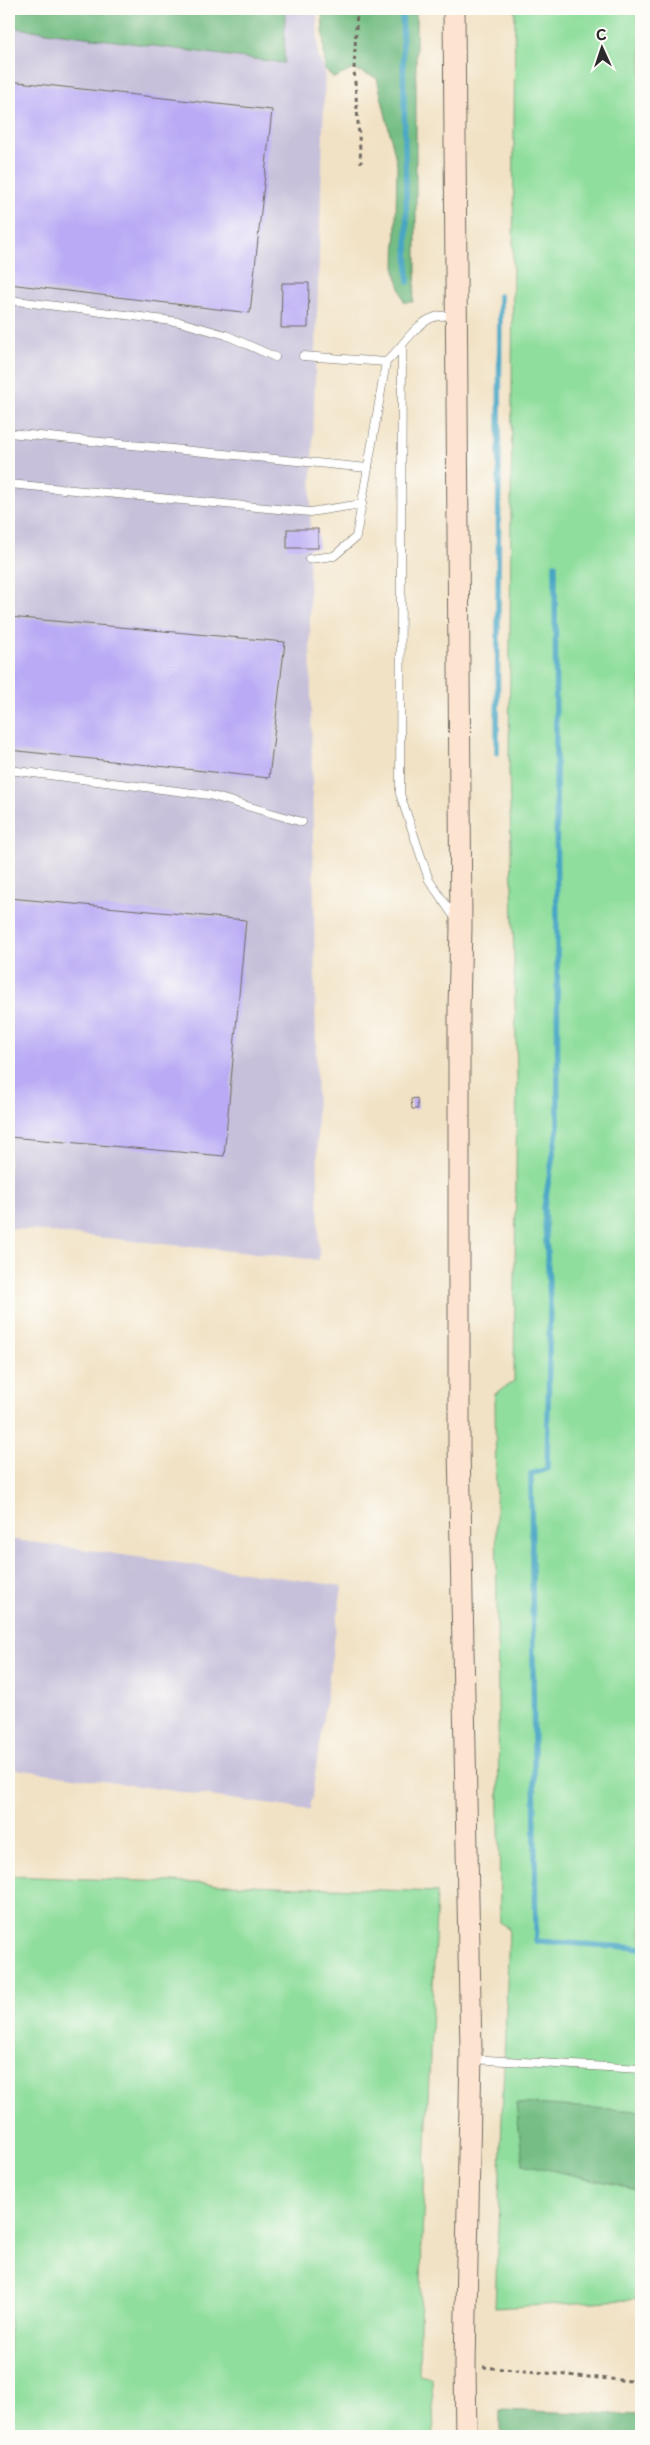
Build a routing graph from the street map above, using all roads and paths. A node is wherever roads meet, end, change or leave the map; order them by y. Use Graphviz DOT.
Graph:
graph roads {
  1 [pos="357,9"];
  2 [pos="454,9"];
  3 [pos="360,163"];
  4 [pos="9,300"];
  5 [pos="456,315"];
  6 [pos="402,348"];
  7 [pos="303,356"];
  8 [pos="275,357"];
  9 [pos="386,362"];
  10 [pos="9,433"];
  11 [pos="368,468"];
  12 [pos="9,484"];
  13 [pos="362,504"];
  14 [pos="309,559"];
  15 [pos="9,770"];
  16 [pos="302,822"];
  17 [pos="461,927"];
  18 [pos="470,2058"];
  19 [pos="641,2069"];
  20 [pos="465,2365"];
  21 [pos="641,2382"];
  22 [pos="466,2436"];
  1 -- 3 [label="path"];
  2 -- 5 [label="main road"];
  4 -- 8 [label="lane"];
  5 -- 6 [label="lane"];
  5 -- 17 [label="main road"];
  6 -- 9 [label="lane"];
  6 -- 17 [label="lane"];
  7 -- 9 [label="lane"];
  9 -- 11 [label="lane"];
  10 -- 11 [label="lane"];
  11 -- 13 [label="lane"];
  12 -- 13 [label="lane"];
  13 -- 14 [label="lane"];
  15 -- 16 [label="lane"];
  17 -- 18 [label="main road"];
  18 -- 19 [label="lane"];
  18 -- 20 [label="main road"];
  20 -- 21 [label="path"];
  20 -- 22 [label="main road"];
}
